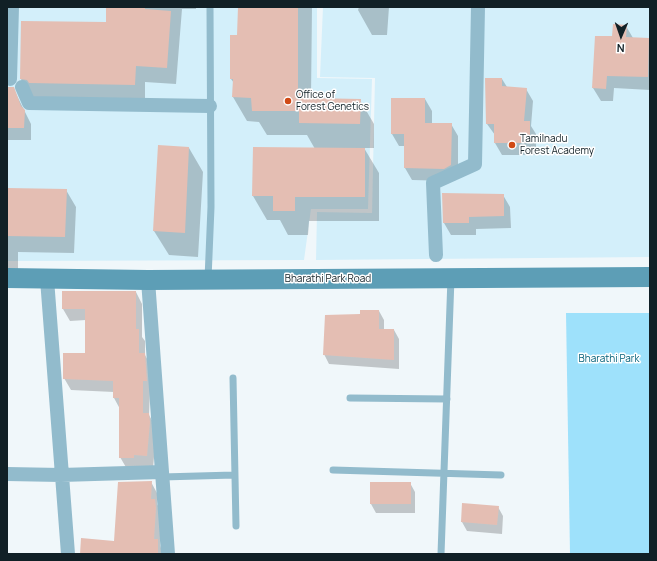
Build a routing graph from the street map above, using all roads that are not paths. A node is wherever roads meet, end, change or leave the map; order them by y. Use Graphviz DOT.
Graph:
graph roads {
  1 [pos="12,7"];
  2 [pos="210,7"];
  3 [pos="478,7"];
  4 [pos="14,81"];
  5 [pos="210,106"];
  6 [pos="436,255"];
  7 [pos="650,277"];
  8 [pos="7,278"];
  9 [pos="451,278"];
  10 [pos="47,279"];
  11 [pos="148,280"];
  12 [pos="208,280"];
  13 [pos="233,378"];
  14 [pos="350,398"];
  15 [pos="447,399"];
  16 [pos="333,470"];
  17 [pos="444,473"];
  18 [pos="7,474"];
  19 [pos="161,474"];
  20 [pos="61,475"];
  21 [pos="501,475"];
  22 [pos="234,476"];
  23 [pos="236,526"];
  24 [pos="68,554"];
  25 [pos="168,554"];
  26 [pos="440,554"];
  1 -- 4 [label="street"];
  2 -- 5 [label="lane"];
  3 -- 6 [label="street"];
  4 -- 5 [label="street"];
  5 -- 12 [label="lane"];
  7 -- 9 [label="main road, Bharathi Park Road"];
  8 -- 10 [label="main road, Bharathi Park Road"];
  9 -- 12 [label="main road, Bharathi Park Road"];
  9 -- 15 [label="lane"];
  10 -- 11 [label="main road, Bharathi Park Road"];
  10 -- 20 [label="street"];
  11 -- 12 [label="main road, Bharathi Park Road"];
  11 -- 19 [label="street"];
  13 -- 22 [label="lane"];
  14 -- 15 [label="lane"];
  15 -- 17 [label="lane"];
  16 -- 17 [label="lane"];
  17 -- 21 [label="lane"];
  17 -- 26 [label="lane"];
  18 -- 20 [label="street"];
  19 -- 20 [label="street"];
  19 -- 22 [label="lane"];
  19 -- 25 [label="street"];
  20 -- 24 [label="street"];
  22 -- 23 [label="lane"];
}
